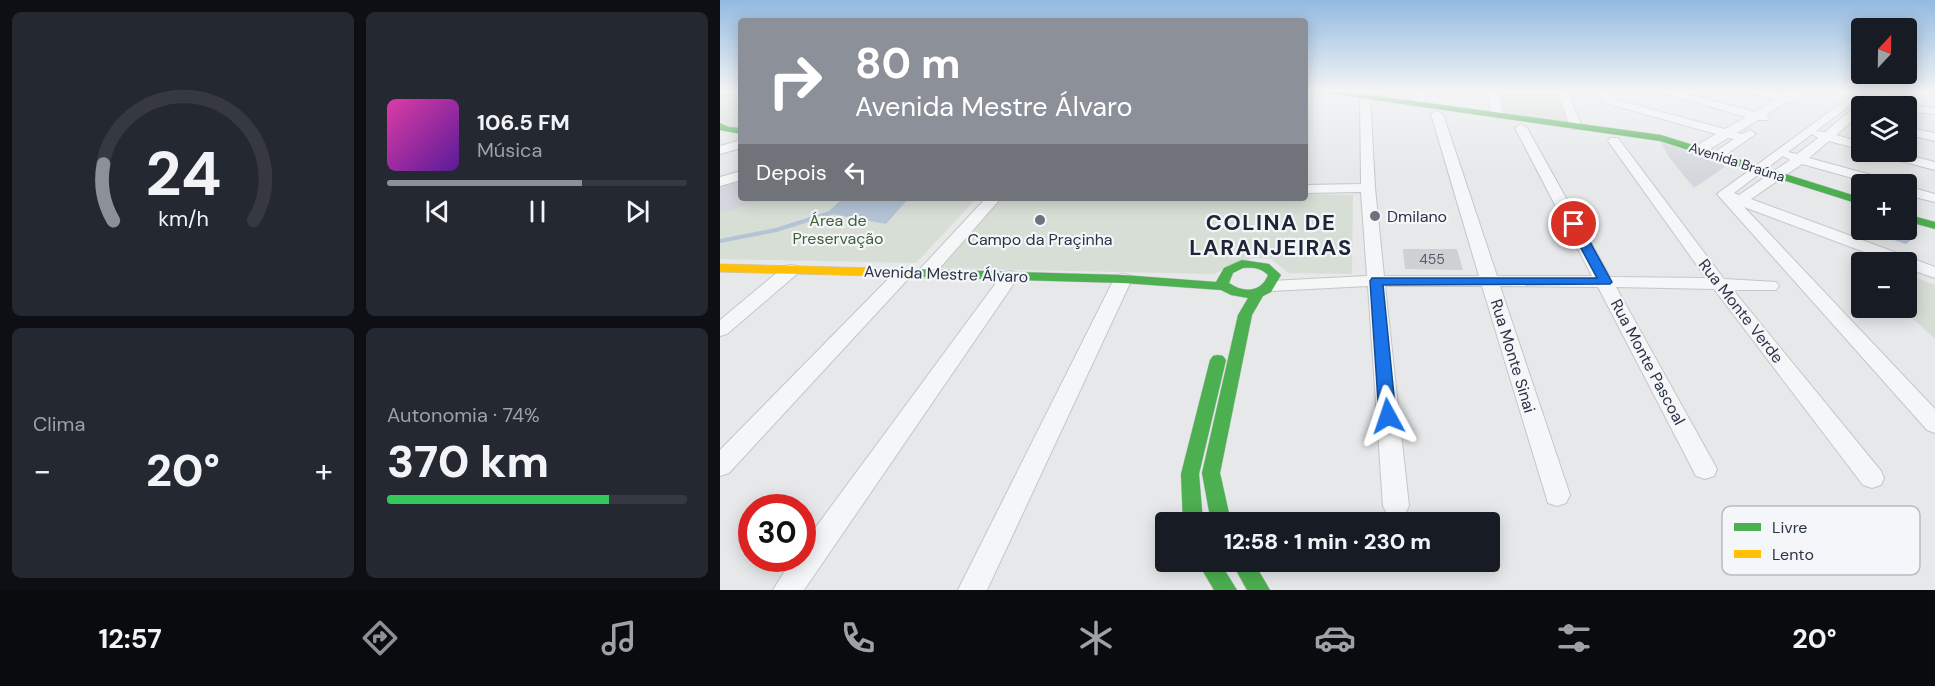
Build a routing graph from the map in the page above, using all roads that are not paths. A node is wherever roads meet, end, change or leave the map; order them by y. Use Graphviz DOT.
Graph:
graph roads {
  1 [pos="1359,119"];
  2 [pos="1438,119"];
  3 [pos="1522,119"];
  4 [pos="1573,119"];
  5 [pos="1673,119"];
  6 [pos="1753,119"];
  7 [pos="1766,119"];
  8 [pos="1824,119"];
  9 [pos="1771,120"];
  10 [pos="1851,121"];
  11 [pos="1576,126"];
  12 [pos="1521,128"];
  13 [pos="722,131"];
  14 [pos="1807,131"];
  15 [pos="738,132"];
  16 [pos="1917,133"];
  17 [pos="1726,134"];
  18 [pos="1826,136"];
  19 [pos="1935,137"];
  20 [pos="1743,138"];
  21 [pos="1614,141"];
  22 [pos="1851,143"];
  23 [pos="738,145"];
  24 [pos="720,150"];
  25 [pos="1699,150"];
  26 [pos="1779,152"];
  27 [pos="1718,156"];
  28 [pos="1798,158"];
  29 [pos="1917,161"];
  30 [pos="1935,166"];
  31 [pos="1758,168"];
  32 [pos="1853,174"];
  33 [pos="1779,176"];
  34 [pos="738,177"];
  35 [pos="720,182"];
  36 [pos="1368,188"];
  37 [pos="1308,189"];
  38 [pos="1917,193"];
  39 [pos="1935,198"];
  40 [pos="1851,199"];
  41 [pos="1733,200"];
  42 [pos="991,201"];
  43 [pos="1917,220"];
  44 [pos="1935,226"];
  45 [pos="720,268"];
  46 [pos="791,270"];
  47 [pos="1935,273"];
  48 [pos="903,274"];
  49 [pos="925,274"];
  50 [pos="1010,276"];
  51 [pos="1123,279"];
  52 [pos="1376,281"];
  53 [pos="1490,281"];
  54 [pos="1605,282"];
  55 [pos="1719,284"];
  56 [pos="1268,285"];
  57 [pos="1770,286"];
  58 [pos="1227,289"];
  59 [pos="720,330"];
  60 [pos="1221,346"];
  61 [pos="1935,424"];
  62 [pos="720,466"];
  63 [pos="1705,469"];
  64 [pos="1872,478"];
  65 [pos="1557,495"];
  66 [pos="1396,506"];
  67 [pos="1192,512"];
  68 [pos="1219,512"];
  69 [pos="1214,572"];
  70 [pos="1248,572"];
  71 [pos="787,590"];
  72 [pos="972,590"];
  73 [pos="1226,590"];
  74 [pos="1259,590"];
  1 -- 36 [label="street"];
  2 -- 53 [label="street, Rua Monte Sinai"];
  3 -- 11 [label="street, Avenida Braúna"];
  4 -- 11 [label="street"];
  5 -- 17 [label="street"];
  6 -- 17 [label="street"];
  7 -- 9 [label="street"];
  8 -- 14 [label="street"];
  9 -- 20 [label="street"];
  10 -- 18 [label="street"];
  11 -- 25 [label="street, Avenida Braúna"];
  12 -- 54 [label="street, Rua Monte Pascoal"];
  13 -- 15 [label="street"];
  14 -- 18 [label="street"];
  14 -- 26 [label="street"];
  16 -- 19 [label="street"];
  17 -- 20 [label="street"];
  17 -- 25 [label="street"];
  18 -- 22 [label="street"];
  18 -- 28 [label="street"];
  20 -- 27 [label="street"];
  21 -- 55 [label="street, Rua Monte Verde"];
  23 -- 24 [label="street"];
  25 -- 27 [label="street, Avenida Braúna"];
  26 -- 28 [label="street"];
  26 -- 31 [label="street"];
  27 -- 31 [label="street, Avenida Braúna"];
  28 -- 32 [label="street"];
  28 -- 33 [label="street"];
  29 -- 30 [label="street"];
  31 -- 33 [label="street, Avenida Braúna"];
  31 -- 41 [label="street"];
  33 -- 40 [label="street, Avenida Braúna"];
  33 -- 41 [label="street"];
  34 -- 35 [label="street"];
  36 -- 37 [label="street"];
  36 -- 52 [label="street"];
  38 -- 39 [label="street"];
  41 -- 47 [label="street"];
  41 -- 61 [label="street"];
  42 -- 49 [label="street"];
  43 -- 44 [label="street"];
  45 -- 46 [label="street, Avenida Mestre Álvaro"];
  46 -- 48 [label="street, Avenida Mestre Álvaro"];
  46 -- 59 [label="street"];
  48 -- 49 [label="street, Avenida Mestre Álvaro"];
  48 -- 62 [label="street"];
  49 -- 50 [label="street, Avenida Mestre Álvaro"];
  50 -- 51 [label="street, Avenida Mestre Álvaro"];
  50 -- 71 [label="street"];
  51 -- 58 [label="street, Avenida Mestre Álvaro"];
  51 -- 72 [label="street"];
  52 -- 53 [label="street"];
  52 -- 56 [label="street"];
  52 -- 66 [label="street"];
  53 -- 54 [label="street"];
  53 -- 65 [label="street, Rua Monte Sinai"];
  54 -- 55 [label="street"];
  54 -- 63 [label="street, Rua Monte Pascoal"];
  55 -- 57 [label="street"];
  55 -- 64 [label="street, Rua Monte Verde"];
  56 -- 58 [label="street"];
  56 -- 58 [label="street"];
  56 -- 68 [label="street"];
  60 -- 67 [label="street"];
  69 -- 73 [label="street"];
  70 -- 74 [label="street"];
}
